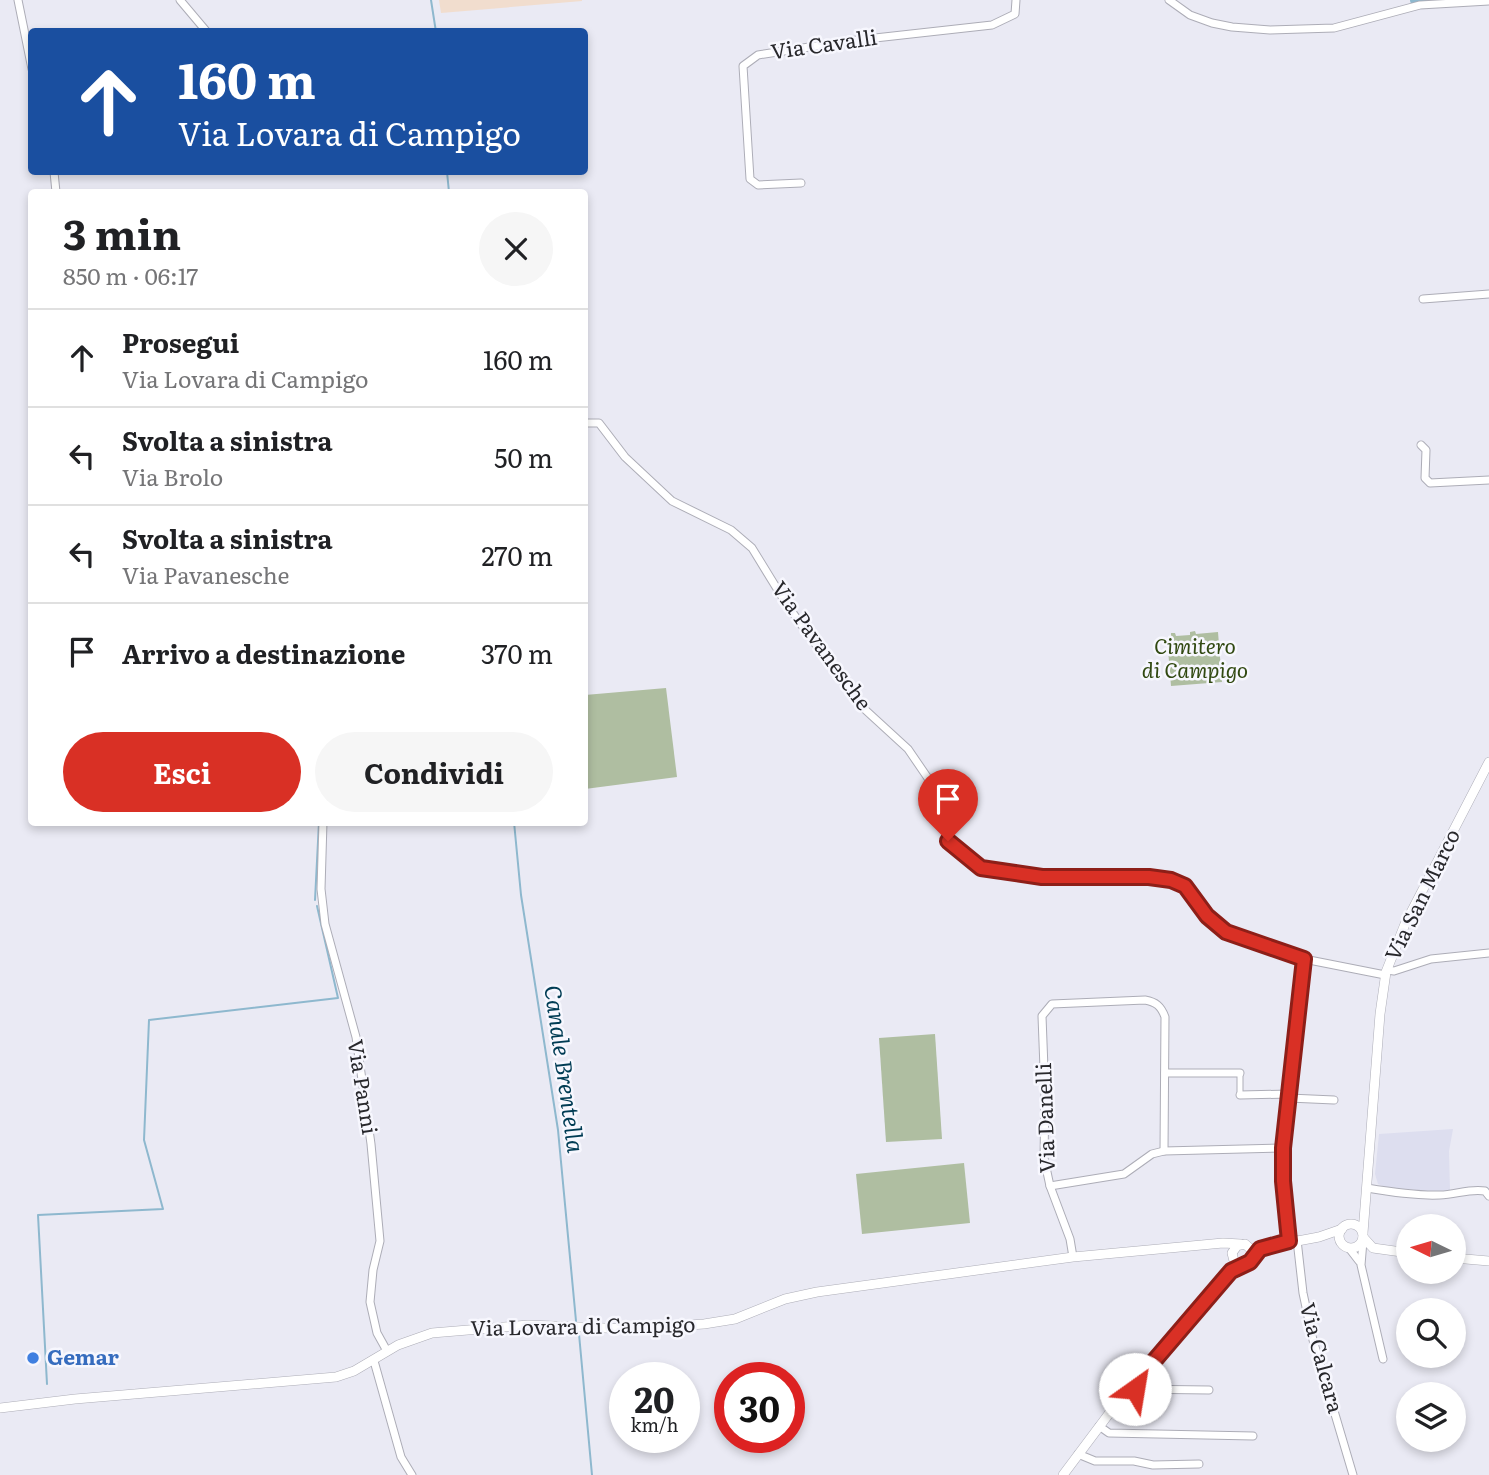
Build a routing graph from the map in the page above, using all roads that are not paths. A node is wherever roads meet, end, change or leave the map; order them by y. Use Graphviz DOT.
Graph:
graph roads {
  1 [pos="18,0"];
  2 [pos="180,0"];
  3 [pos="1016,0"];
  4 [pos="1169,0"];
  5 [pos="1489,1"];
  6 [pos="204,28"];
  7 [pos="28,49"];
  8 [pos="801,183"];
  9 [pos="1489,294"];
  10 [pos="1423,299"];
  11 [pos="588,423"];
  12 [pos="1421,445"];
  13 [pos="1489,480"];
  14 [pos="1489,762"];
  15 [pos="323,826"];
  16 [pos="1489,953"];
  17 [pos="1304,959"];
  18 [pos="1386,972"];
  19 [pos="1165,1073"];
  20 [pos="1240,1073"];
  21 [pos="1240,1095"];
  22 [pos="1289,1096"];
  23 [pos="1335,1100"];
  24 [pos="1283,1148"];
  25 [pos="1164,1151"];
  26 [pos="1049,1186"];
  27 [pos="1367,1188"];
  28 [pos="1489,1196"];
  29 [pos="1365,1202"];
  30 [pos="1345,1227"];
  31 [pos="1315,1238"];
  32 [pos="1290,1241"];
  33 [pos="1356,1243"];
  34 [pos="1243,1244"];
  35 [pos="1213,1245"];
  36 [pos="1396,1251"];
  37 [pos="1073,1257"];
  38 [pos="1253,1258"];
  39 [pos="1235,1259"];
  40 [pos="1466,1259"];
  41 [pos="1489,1261"];
  42 [pos="1361,1264"];
  43 [pos="387,1351"];
  44 [pos="1383,1359"];
  45 [pos="374,1361"];
  46 [pos="1130,1389"];
  47 [pos="1209,1390"];
  48 [pos="0,1408"];
  49 [pos="1099,1426"];
  50 [pos="1254,1436"];
  51 [pos="1078,1454"];
  52 [pos="1199,1464"];
  53 [pos="412,1475"];
  54 [pos="1063,1475"];
  55 [pos="1353,1475"];
  1 -- 7 [label="street"];
  2 -- 6 [label="street"];
  3 -- 8 [label="street, Via Cavalli"];
  4 -- 5 [label="street"];
  9 -- 10 [label="street"];
  11 -- 17 [label="street, Via Pavanesche"];
  12 -- 13 [label="street"];
  14 -- 18 [label="street, Via San Marco"];
  15 -- 43 [label="street, Via Panni"];
  16 -- 18 [label="street"];
  17 -- 18 [label="street, Via Pavanesche"];
  17 -- 22 [label="street, Via Calcara"];
  18 -- 27 [label="street, Via San Marco"];
  19 -- 20 [label="street"];
  19 -- 25 [label="street"];
  19 -- 26 [label="street, Via Danelli"];
  20 -- 21 [label="street"];
  21 -- 22 [label="street"];
  22 -- 23 [label="street"];
  22 -- 24 [label="street, Via Calcara"];
  24 -- 25 [label="street"];
  24 -- 32 [label="street, Via Calcara"];
  25 -- 26 [label="street"];
  26 -- 37 [label="street, Via Danelli"];
  27 -- 28 [label="street"];
  27 -- 29 [label="street, Via San Marco"];
  29 -- 30 [label="street, Via San Marco"];
  29 -- 33 [label="street, Via San Marco"];
  30 -- 31 [label="street, Via Lovara di Campigo"];
  30 -- 33 [label="street"];
  30 -- 33 [label="street"];
  31 -- 32 [label="street, Via Lovara di Campigo"];
  31 -- 33 [label="street, Via Lovara di Campigo"];
  32 -- 34 [label="street, Via Lovara di Campigo"];
  32 -- 38 [label="street, Via Lovara di Campigo"];
  32 -- 55 [label="street, Via Calcara"];
  33 -- 36 [label="street"];
  33 -- 42 [label="street"];
  33 -- 42 [label="street"];
  34 -- 35 [label="street, Via Lovara di Campigo"];
  34 -- 38 [label="street"];
  34 -- 39 [label="street"];
  35 -- 37 [label="street, Via Lovara di Campigo"];
  35 -- 39 [label="street"];
  37 -- 43 [label="street, Via Lovara di Campigo"];
  38 -- 39 [label="street"];
  39 -- 46 [label="street"];
  40 -- 41 [label="street"];
  42 -- 44 [label="street"];
  43 -- 45 [label="street, Via Lovara di Campigo"];
  45 -- 48 [label="street, Via Lovara di Campigo"];
  45 -- 53 [label="street"];
  46 -- 47 [label="street"];
  46 -- 49 [label="street"];
  49 -- 50 [label="street"];
  49 -- 51 [label="street"];
  51 -- 52 [label="street"];
  51 -- 54 [label="street"];
}
